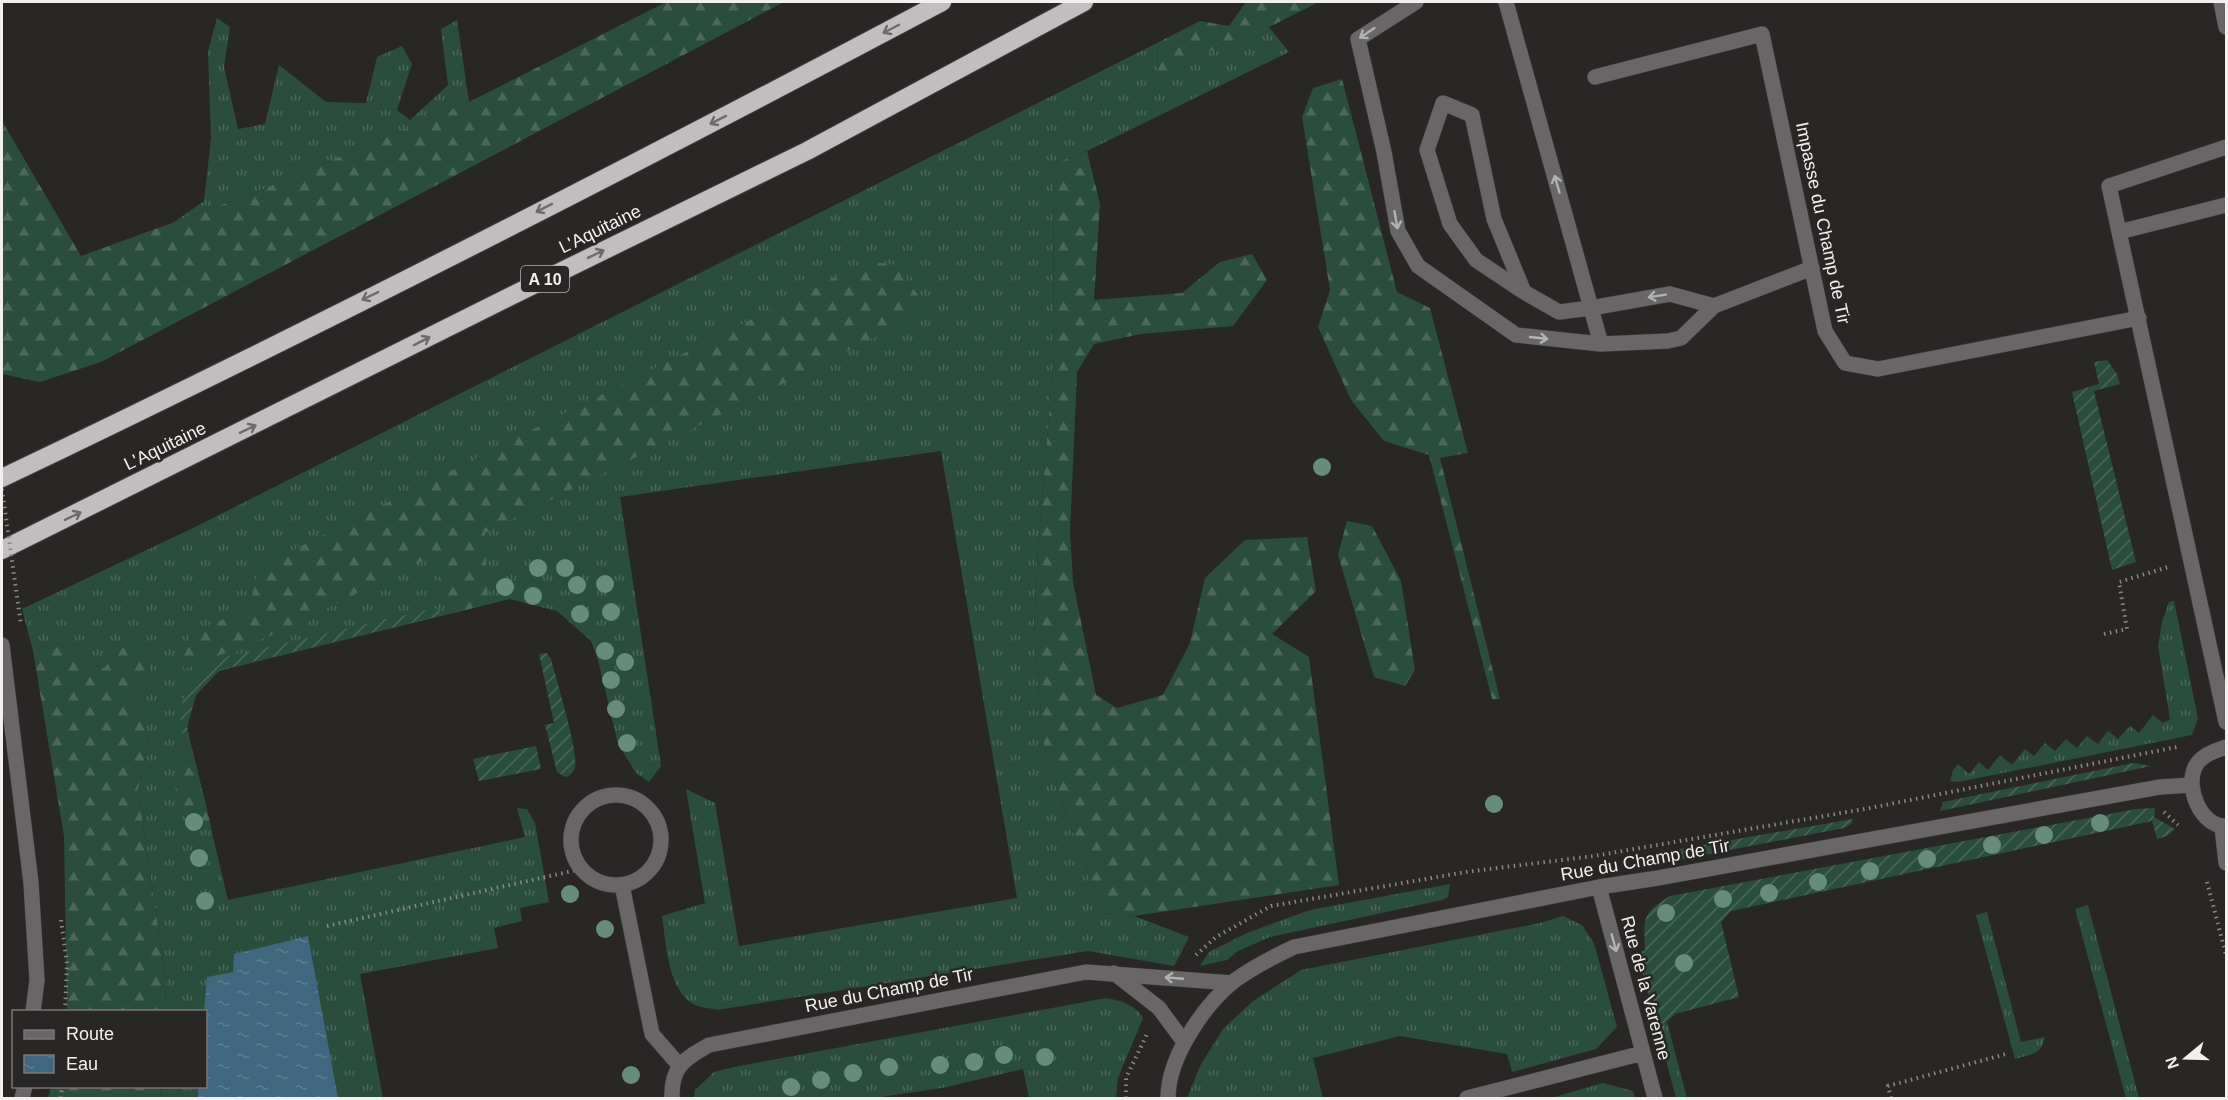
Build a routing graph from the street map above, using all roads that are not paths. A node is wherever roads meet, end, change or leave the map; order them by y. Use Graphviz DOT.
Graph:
graph roads {
  1 [pos="942,2"];
  2 [pos="1084,2"];
  3 [pos="1416,2"];
  4 [pos="1506,2"];
  5 [pos="2221,2"];
  6 [pos="2226,27"];
  7 [pos="1595,77"];
  8 [pos="2226,147"];
  9 [pos="2226,205"];
  10 [pos="2120,232"];
  11 [pos="1812,268"];
  12 [pos="1524,292"];
  13 [pos="1714,306"];
  14 [pos="1592,308"];
  15 [pos="2139,318"];
  16 [pos="1601,344"];
  17 [pos="2,478"];
  18 [pos="2,552"];
  19 [pos="2,645"];
  20 [pos="2226,722"];
  21 [pos="2226,747"];
  22 [pos="2191,785"];
  23 [pos="2224,827"];
  24 [pos="2226,863"];
  25 [pos="622,885"];
  26 [pos="1599,887"];
  27 [pos="1114,973"];
  28 [pos="1233,983"];
  29 [pos="33,1010"];
  30 [pos="1184,1042"];
  31 [pos="1643,1053"];
  32 [pos="679,1065"];
  33 [pos="672,1098"];
  34 [pos="1168,1098"];
  35 [pos="1467,1098"];
  36 [pos="1655,1098"];
  1 -- 17 [label="highway, one-way"];
  18 -- 2 [label="highway, L'Aquitaine / A 10, one-way"];
  3 -- 16 [label="street, one-way"];
  14 -- 4 [label="street, one-way"];
  5 -- 6 [label="street"];
  7 -- 11 [label="street, Impasse du Champ de Tir"];
  8 -- 10 [label="street"];
  9 -- 10 [label="street"];
  10 -- 15 [label="street"];
  11 -- 13 [label="street"];
  11 -- 15 [label="street, Impasse du Champ de Tir"];
  12 -- 12 [label="street"];
  12 -- 14 [label="street"];
  13 -- 14 [label="street, one-way"];
  13 -- 16 [label="street"];
  14 -- 16 [label="street"];
  15 -- 20 [label="street"];
  19 -- 29 [label="street"];
  21 -- 22 [label="street"];
  22 -- 23 [label="street"];
  22 -- 26 [label="street, Rue du Champ de Tir"];
  23 -- 24 [label="street"];
  25 -- 25 [label="street"];
  25 -- 32 [label="street"];
  26 -- 28 [label="street, Rue du Champ de Tir"];
  26 -- 31 [label="street, Rue de la Varenne, one-way"];
  28 -- 27 [label="street, Rue du Champ de Tir, one-way"];
  27 -- 30 [label="street"];
  27 -- 32 [label="street, Rue du Champ de Tir"];
  28 -- 30 [label="street"];
  30 -- 34 [label="street"];
  31 -- 35 [label="street"];
  31 -- 36 [label="street, Rue de la Varenne"];
  32 -- 33 [label="street"];
}
